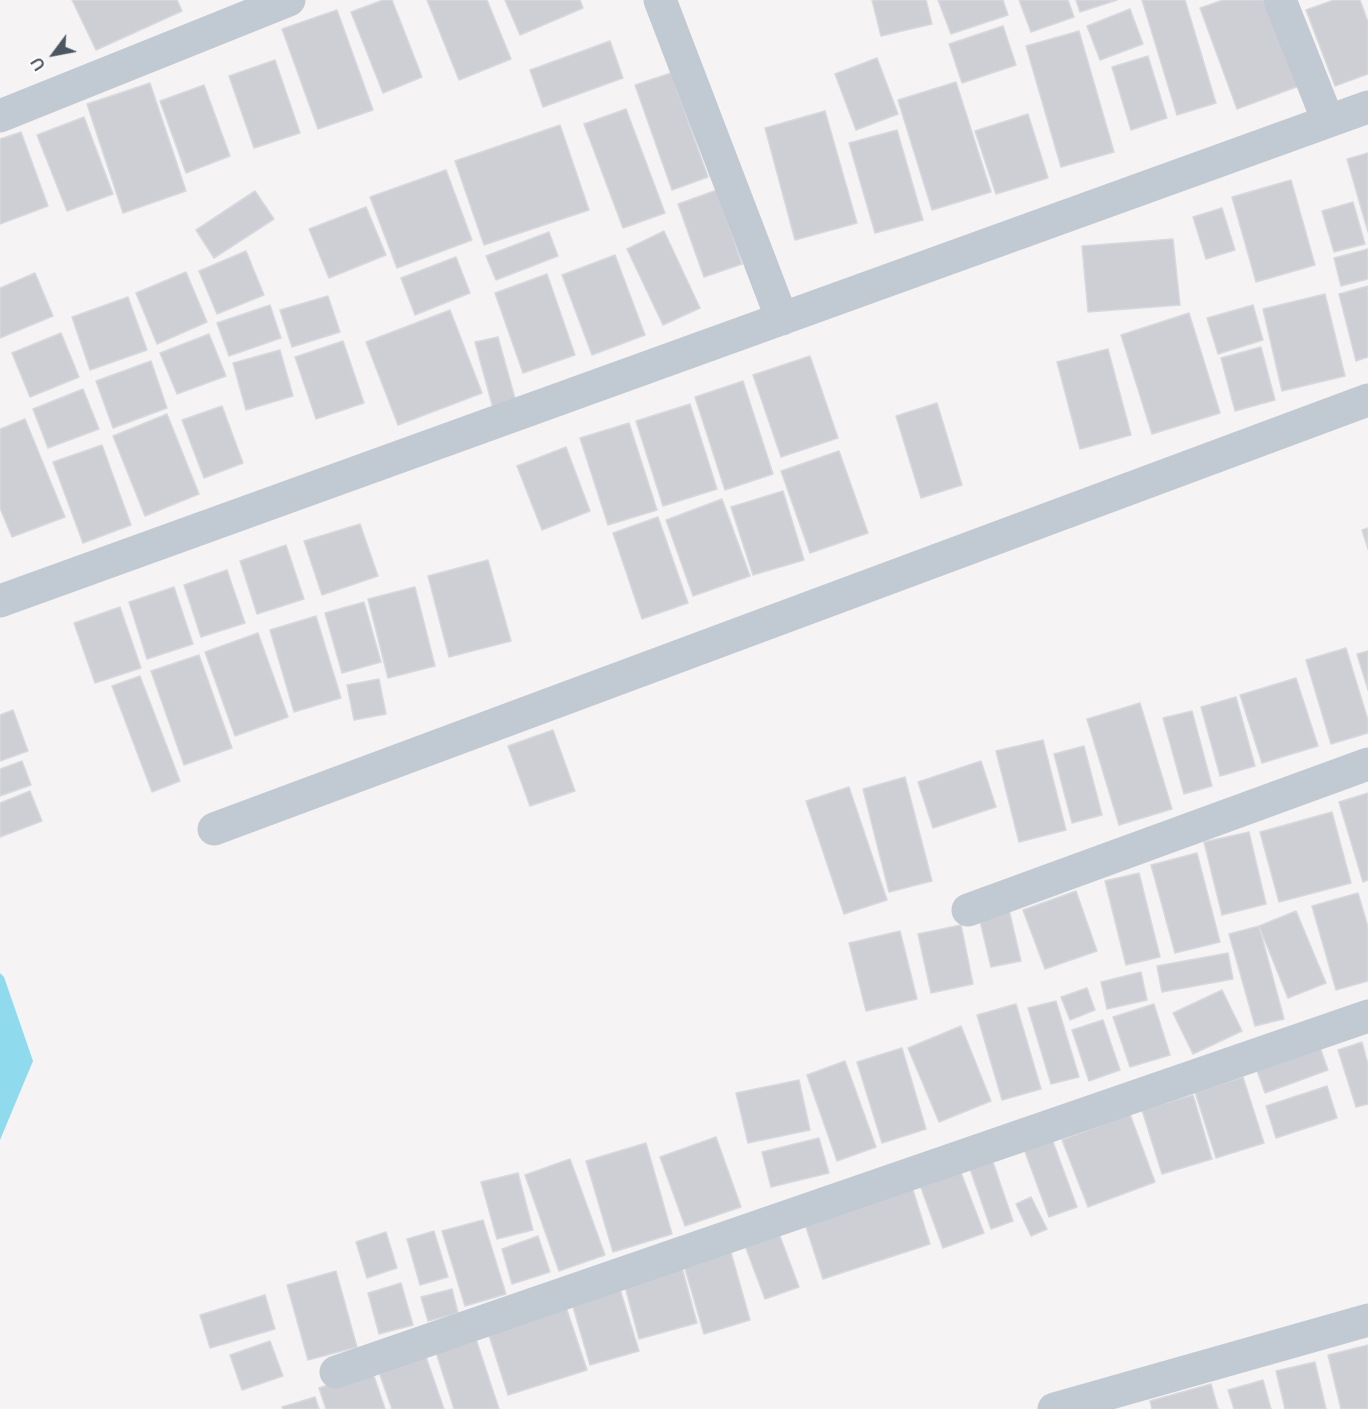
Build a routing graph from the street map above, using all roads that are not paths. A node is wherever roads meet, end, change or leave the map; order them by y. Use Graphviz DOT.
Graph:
graph roads {
  1 [pos="289,0"];
  2 [pos="660,0"];
  3 [pos="1280,0"];
  4 [pos="1368,107"];
  5 [pos="0,116"];
  6 [pos="1328,121"];
  7 [pos="782,319"];
  8 [pos="1368,400"];
  9 [pos="0,601"];
  10 [pos="1368,764"];
  11 [pos="214,829"];
  12 [pos="968,910"];
  13 [pos="1368,1016"];
  14 [pos="1368,1320"];
  15 [pos="336,1372"];
  16 [pos="1054,1409"];
  1 -- 5 [label="street"];
  2 -- 7 [label="street"];
  3 -- 6 [label="street"];
  4 -- 6 [label="street"];
  6 -- 7 [label="street"];
  7 -- 9 [label="street"];
  8 -- 11 [label="street"];
  10 -- 12 [label="street"];
  13 -- 15 [label="street"];
  14 -- 16 [label="street"];
}
